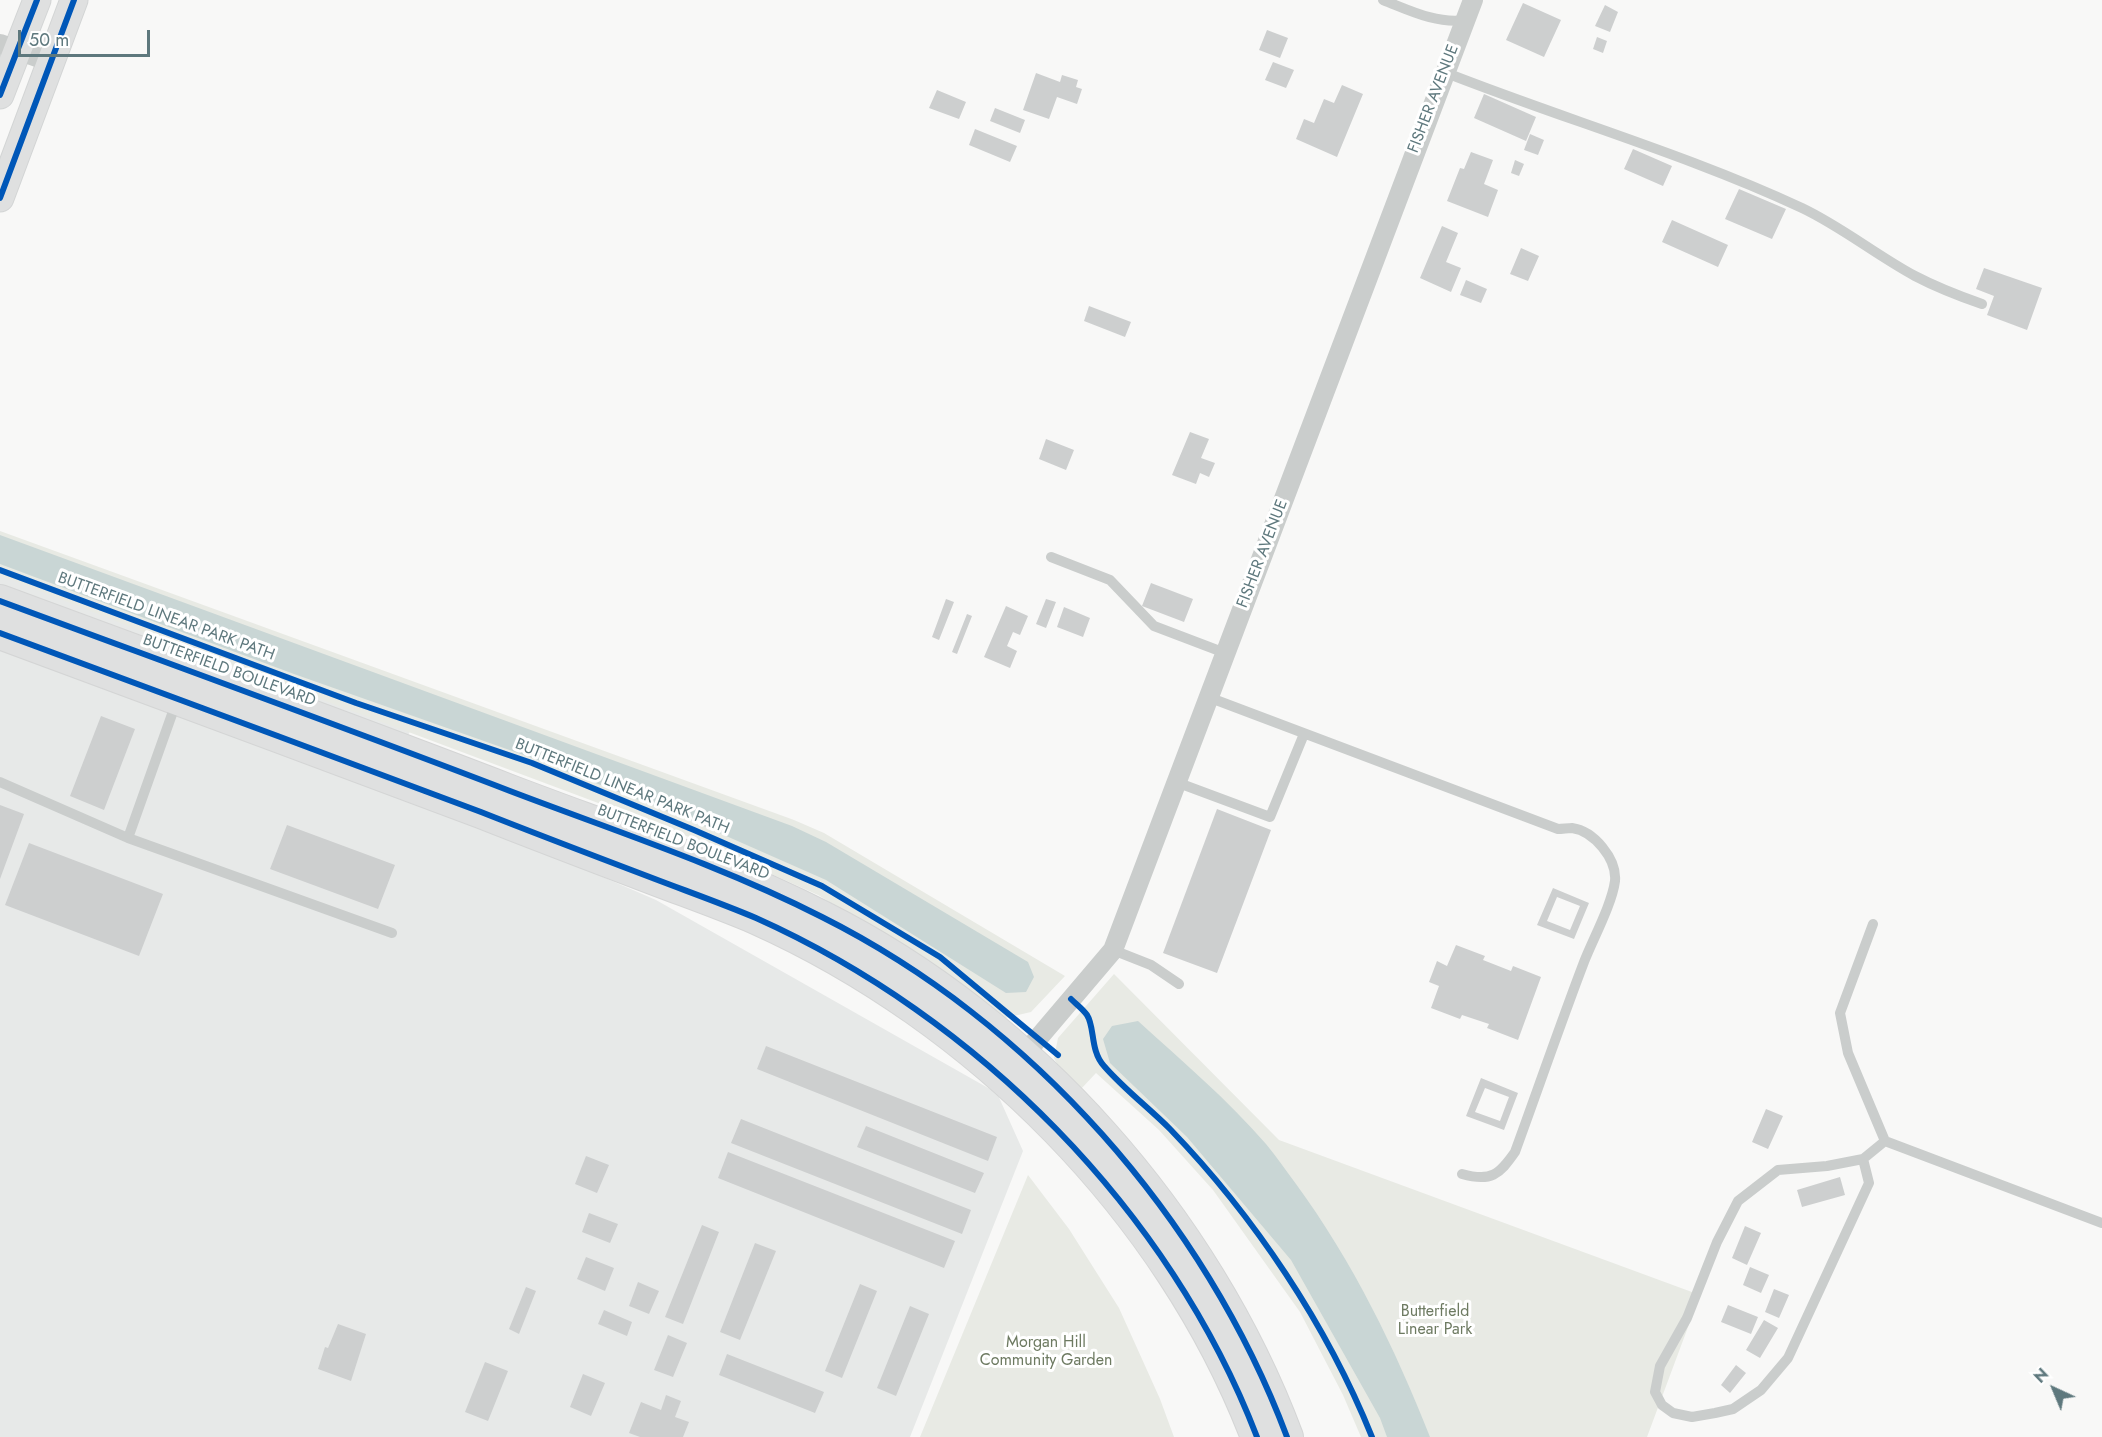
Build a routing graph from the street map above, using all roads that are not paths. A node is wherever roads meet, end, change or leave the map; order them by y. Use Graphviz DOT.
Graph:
graph roads {
  1 [pos="37,0"];
  2 [pos="74,0"];
  3 [pos="1383,0"];
  4 [pos="1473,0"];
  5 [pos="1465,20"];
  6 [pos="9,48"];
  7 [pos="51,62"];
  8 [pos="1444,72"];
  9 [pos="0,95"];
  10 [pos="0,198"];
  11 [pos="1982,304"];
  12 [pos="1051,557"];
  13 [pos="0,601"];
  14 [pos="0,633"];
  15 [pos="1225,653"];
  16 [pos="1208,697"];
  17 [pos="178,698"];
  18 [pos="1304,734"];
  19 [pos="0,782"];
  20 [pos="1176,782"];
  21 [pos="128,838"];
  22 [pos="1873,924"];
  23 [pos="392,933"];
  24 [pos="1113,950"];
  25 [pos="1179,984"];
  26 [pos="1024,1056"];
  27 [pos="1003,1079"];
  28 [pos="1885,1141"];
  29 [pos="1863,1159"];
  30 [pos="1462,1174"];
  31 [pos="2102,1223"];
  32 [pos="1257,1437"];
  33 [pos="1287,1437"];
  1 -- 6 [label="main road"];
  2 -- 7 [label="main road"];
  3 -- 5 [label="lane"];
  4 -- 5 [label="street, FISHER AVENUE"];
  5 -- 8 [label="street, FISHER AVENUE"];
  6 -- 7 [label="street"];
  6 -- 9 [label="main road"];
  7 -- 10 [label="main road"];
  8 -- 11 [label="lane"];
  8 -- 15 [label="street, FISHER AVENUE"];
  12 -- 15 [label="lane"];
  13 -- 26 [label="main road, BUTTERFIELD BOULEVARD"];
  14 -- 17 [label="main road"];
  15 -- 16 [label="street, FISHER AVENUE"];
  16 -- 18 [label="lane"];
  16 -- 20 [label="street, FISHER AVENUE"];
  17 -- 21 [label="lane"];
  17 -- 27 [label="main road"];
  18 -- 20 [label="lane"];
  18 -- 30 [label="lane"];
  19 -- 21 [label="lane"];
  20 -- 24 [label="street, FISHER AVENUE"];
  21 -- 23 [label="lane"];
  22 -- 28 [label="lane"];
  24 -- 25 [label="lane"];
  24 -- 26 [label="street, FISHER AVENUE"];
  26 -- 27 [label="street, FISHER AVENUE"];
  26 -- 33 [label="main road, BUTTERFIELD BOULEVARD"];
  27 -- 32 [label="main road"];
  28 -- 29 [label="lane"];
  28 -- 31 [label="lane"];
  29 -- 29 [label="lane"];
}
